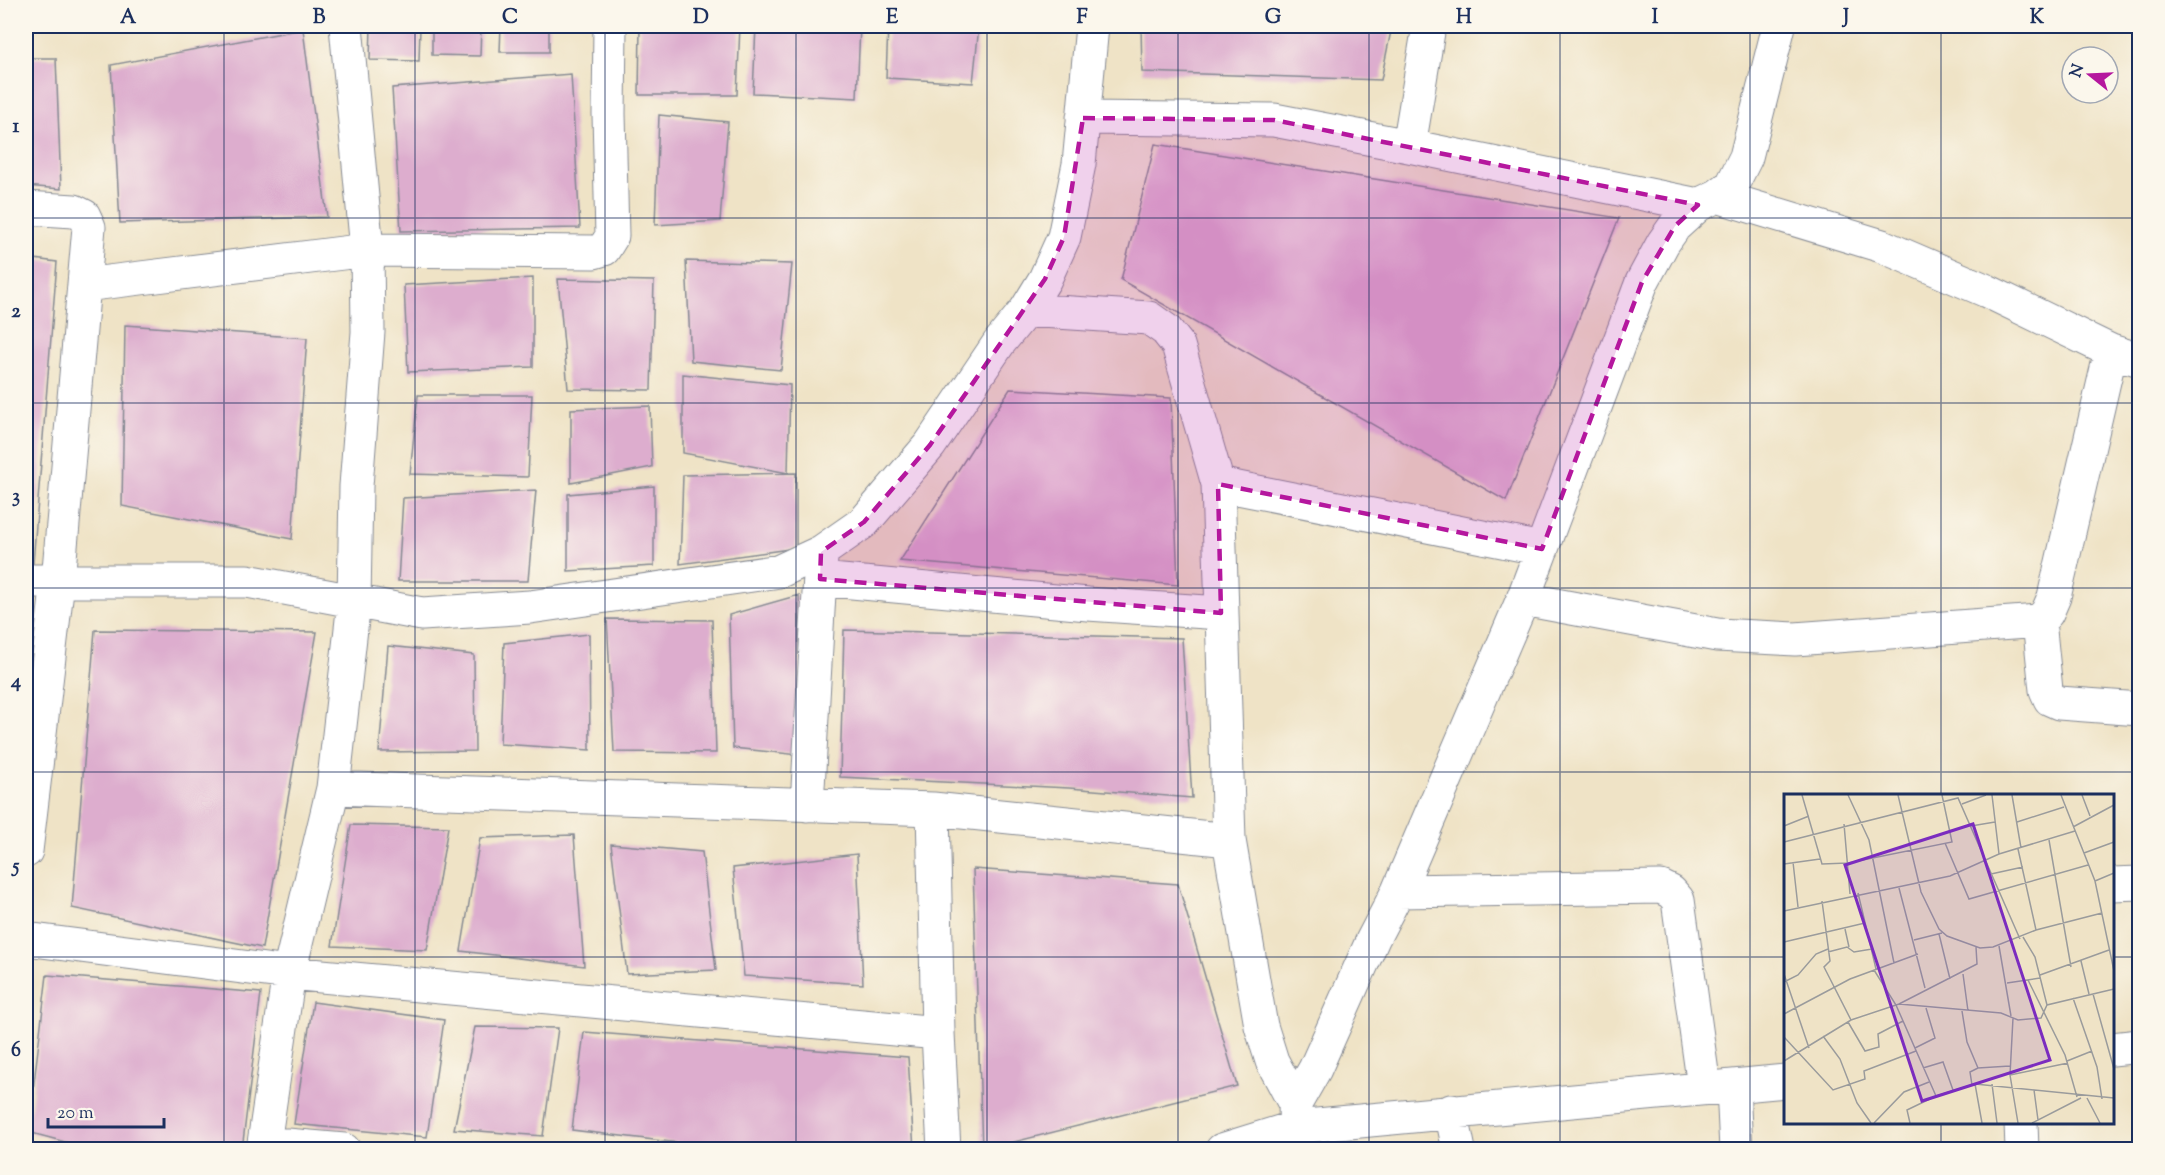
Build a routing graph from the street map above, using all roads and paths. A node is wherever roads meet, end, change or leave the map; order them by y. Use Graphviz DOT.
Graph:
graph roads {
  1 [pos="346,26"];
  2 [pos="610,26"];
  3 [pos="1092,26"];
  4 [pos="1430,26"];
  5 [pos="1779,26"];
  6 [pos="1083,118"];
  7 [pos="1409,146"];
  8 [pos="1708,201"];
  9 [pos="26,208"];
  10 [pos="367,250"];
  11 [pos="84,285"];
  12 [pos="1026,310"];
  13 [pos="2126,356"];
  14 [pos="1218,484"];
  15 [pos="1542,549"];
  16 [pos="820,566"];
  17 [pos="26,581"];
  18 [pos="58,581"];
  19 [pos="1523,599"];
  20 [pos="354,602"];
  21 [pos="1221,613"];
  22 [pos="2039,621"];
  23 [pos="2139,709"];
  24 [pos="333,788"];
  25 [pos="807,805"];
  26 [pos="933,809"];
  27 [pos="1229,840"];
  28 [pos="26,851"];
  29 [pos="2139,883"];
  30 [pos="2114,884"];
  31 [pos="1398,891"];
  32 [pos="26,939"];
  33 [pos="289,973"];
  34 [pos="938,1033"];
  35 [pos="2139,1046"];
  36 [pos="2114,1049"];
  37 [pos="1784,1081"];
  38 [pos="1718,1087"];
  39 [pos="1451,1112"];
  40 [pos="2022,1124"];
  41 [pos="1295,1127"];
  42 [pos="263,1146"];
  43 [pos="344,1149"];
  44 [pos="944,1149"];
  45 [pos="1222,1149"];
  46 [pos="1458,1149"];
  47 [pos="1736,1149"];
  48 [pos="2022,1149"];
  1 -- 10 [label="street"];
  2 -- 10 [label="street"];
  3 -- 6 [label="street"];
  4 -- 7 [label="street"];
  5 -- 8 [label="street"];
  6 -- 7 [label="street"];
  6 -- 12 [label="street"];
  7 -- 8 [label="street"];
  8 -- 13 [label="street"];
  8 -- 15 [label="street"];
  9 -- 11 [label="street"];
  10 -- 11 [label="street"];
  10 -- 20 [label="street"];
  11 -- 18 [label="street"];
  12 -- 14 [label="street"];
  12 -- 16 [label="street"];
  13 -- 22 [label="street"];
  14 -- 15 [label="street"];
  14 -- 21 [label="street"];
  15 -- 19 [label="street"];
  16 -- 20 [label="street"];
  16 -- 21 [label="street"];
  16 -- 25 [label="street"];
  17 -- 18 [label="street"];
  18 -- 20 [label="street"];
  18 -- 28 [label="street"];
  19 -- 22 [label="street"];
  19 -- 31 [label="street"];
  20 -- 24 [label="street"];
  21 -- 27 [label="street"];
  22 -- 23 [label="street"];
  24 -- 25 [label="street"];
  24 -- 33 [label="street"];
  25 -- 26 [label="street"];
  26 -- 27 [label="street"];
  26 -- 34 [label="street"];
  27 -- 41 [label="street"];
  29 -- 30 [label="street"];
  31 -- 38 [label="street"];
  31 -- 41 [label="street"];
  32 -- 33 [label="street"];
  33 -- 34 [label="street"];
  33 -- 42 [label="street"];
  34 -- 44 [label="street"];
  35 -- 36 [label="street"];
  37 -- 38 [label="street"];
  38 -- 39 [label="street"];
  38 -- 47 [label="street"];
  39 -- 41 [label="street"];
  39 -- 46 [label="street"];
  40 -- 48 [label="street"];
  41 -- 45 [label="street"];
  42 -- 43 [label="street"];
}
